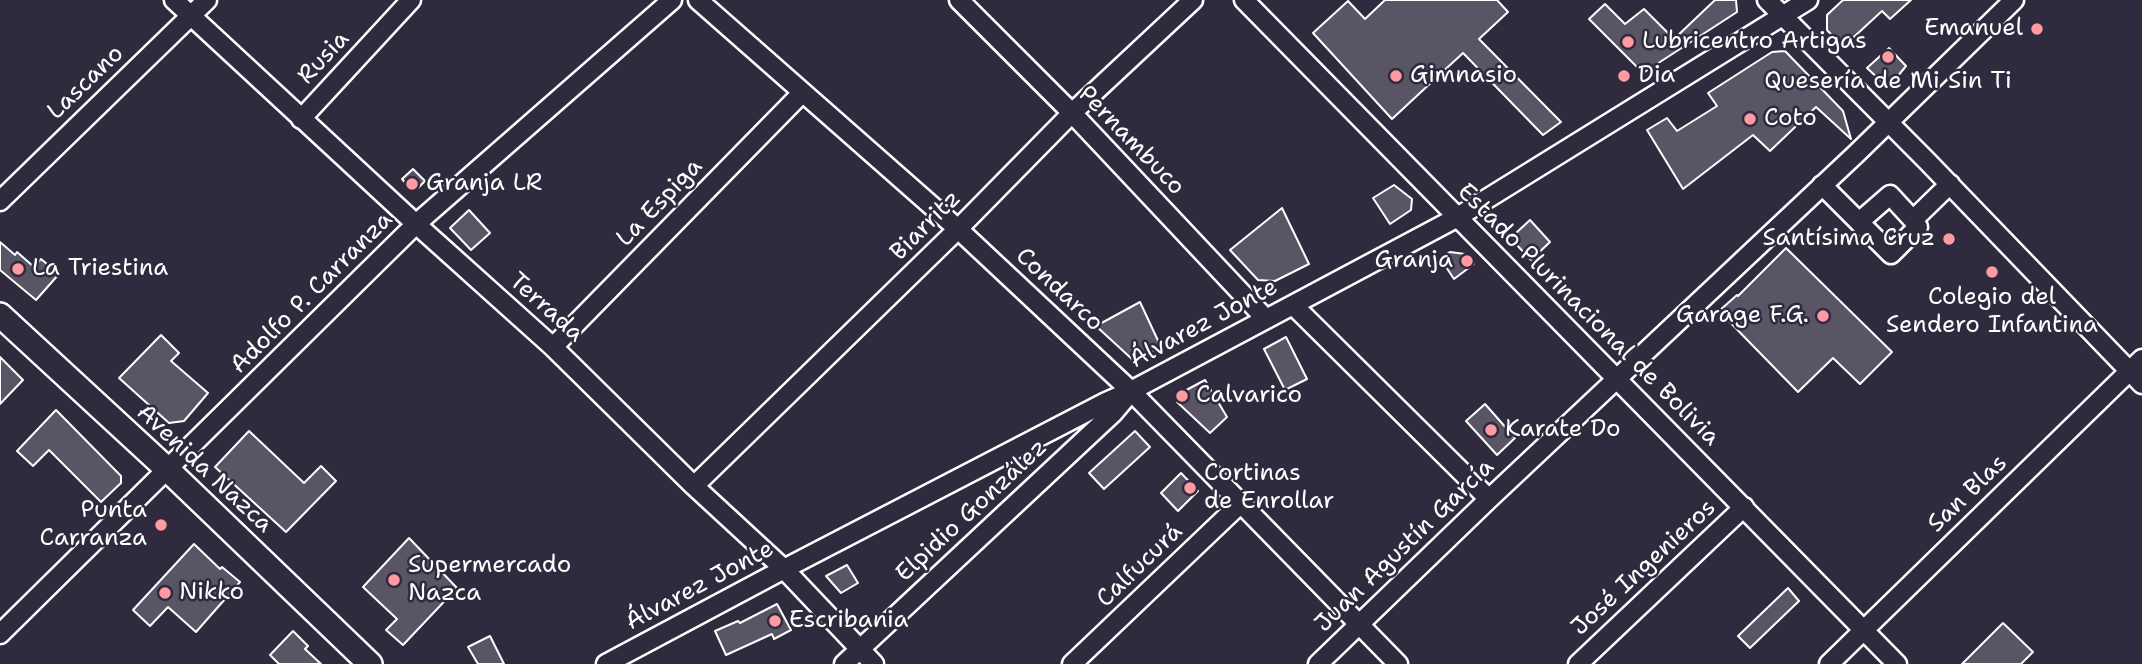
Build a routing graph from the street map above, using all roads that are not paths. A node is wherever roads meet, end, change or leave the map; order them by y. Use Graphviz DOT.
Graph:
graph roads {
  1 [pos="174,0"];
  2 [pos="207,0"];
  3 [pos="411,0"];
  4 [pos="672,0"];
  5 [pos="698,0"];
  6 [pos="960,0"];
  7 [pos="1193,0"];
  8 [pos="1244,0"];
  9 [pos="1767,0"];
  10 [pos="1808,0"];
  11 [pos="2014,0"];
  12 [pos="191,16"];
  13 [pos="1783,17"];
  14 [pos="802,93"];
  15 [pos="1072,113"];
  16 [pos="301,119"];
  17 [pos="1889,122"];
  18 [pos="1950,184"];
  19 [pos="1822,185"];
  20 [pos="0,201"];
  21 [pos="1455,218"];
  22 [pos="1913,220"];
  23 [pos="1859,222"];
  24 [pos="416,224"];
  25 [pos="958,229"];
  26 [pos="1293,305"];
  27 [pos="0,315"];
  28 [pos="1265,318"];
  29 [pos="553,347"];
  30 [pos="2138,371"];
  31 [pos="1617,378"];
  32 [pos="1131,391"];
  33 [pos="167,470"];
  34 [pos="694,486"];
  35 [pos="1489,499"];
  36 [pos="1241,503"];
  37 [pos="1744,507"];
  38 [pos="783,569"];
  39 [pos="1360,625"];
  40 [pos="1864,630"];
  41 [pos="0,634"];
  42 [pos="860,649"];
  43 [pos="370,664"];
  44 [pos="606,664"];
  45 [pos="844,664"];
  46 [pos="874,664"];
  47 [pos="1072,664"];
  48 [pos="1318,664"];
  49 [pos="1398,664"];
  50 [pos="1578,664"];
  51 [pos="1829,664"];
  52 [pos="1897,664"];
  1 -- 12 [label="street, Terrada"];
  2 -- 12 [label="street, Lascano"];
  3 -- 16 [label="street, Rusia"];
  4 -- 24 [label="street, Adolfo P. Carranza"];
  5 -- 14 [label="street, Condarco"];
  6 -- 15 [label="street, Pernambuco"];
  7 -- 15 [label="street, Biarritz"];
  8 -- 21 [label="street, Estado Plurinacional de Bolivia"];
  9 -- 13 [label="street"];
  10 -- 13 [label="street, Álvarez Jonte"];
  11 -- 17 [label="street, Juan Agustín García"];
  12 -- 16 [label="street, Terrada"];
  12 -- 20 [label="street, Lascano"];
  13 -- 17 [label="street"];
  13 -- 21 [label="street, Álvarez Jonte"];
  14 -- 25 [label="street, Condarco"];
  14 -- 29 [label="street, La Espiga"];
  15 -- 25 [label="street, Biarritz"];
  15 -- 28 [label="street, Pernambuco"];
  16 -- 24 [label="street, Terrada"];
  17 -- 18 [label="street"];
  17 -- 19 [label="street, Juan Agustín García"];
  18 -- 22 [label="street"];
  18 -- 30 [label="street"];
  19 -- 23 [label="street"];
  19 -- 31 [label="street, Juan Agustín García"];
  21 -- 26 [label="street, Álvarez Jonte"];
  21 -- 31 [label="street, Estado Plurinacional de Bolivia"];
  22 -- 23 [label="street"];
  22 -- 23 [label="street"];
  24 -- 29 [label="street, Terrada"];
  24 -- 33 [label="street, Adolfo P. Carranza"];
  25 -- 32 [label="street, Condarco"];
  25 -- 34 [label="street, Biarritz"];
  26 -- 28 [label="street, Álvarez Jonte"];
  26 -- 35 [label="street"];
  27 -- 33 [label="main road, Avenida Nazca"];
  28 -- 32 [label="street, Álvarez Jonte"];
  29 -- 34 [label="street, Terrada"];
  30 -- 40 [label="street, San Blas"];
  31 -- 35 [label="street, Juan Agustín García"];
  31 -- 37 [label="street, Estado Plurinacional de Bolivia"];
  32 -- 36 [label="street, Condarco"];
  32 -- 38 [label="street, Álvarez Jonte"];
  32 -- 42 [label="street, Elpidio González"];
  33 -- 41 [label="street, Adolfo P. Carranza"];
  33 -- 43 [label="main road, Avenida Nazca"];
  34 -- 38 [label="street, Terrada"];
  35 -- 39 [label="street, Juan Agustín García"];
  36 -- 39 [label="street, Condarco"];
  36 -- 47 [label="street, Calfucurá"];
  37 -- 40 [label="street, Estado Plurinacional de Bolivia"];
  37 -- 50 [label="street, José Ingenieros"];
  38 -- 42 [label="street, Terrada"];
  38 -- 44 [label="street, Álvarez Jonte"];
  39 -- 48 [label="street, Juan Agustín García"];
  39 -- 49 [label="street, Condarco"];
  40 -- 51 [label="street, San Blas"];
  40 -- 52 [label="street, Estado Plurinacional de Bolivia"];
  42 -- 45 [label="street, Elpidio González"];
  42 -- 46 [label="street, Terrada"];
}
